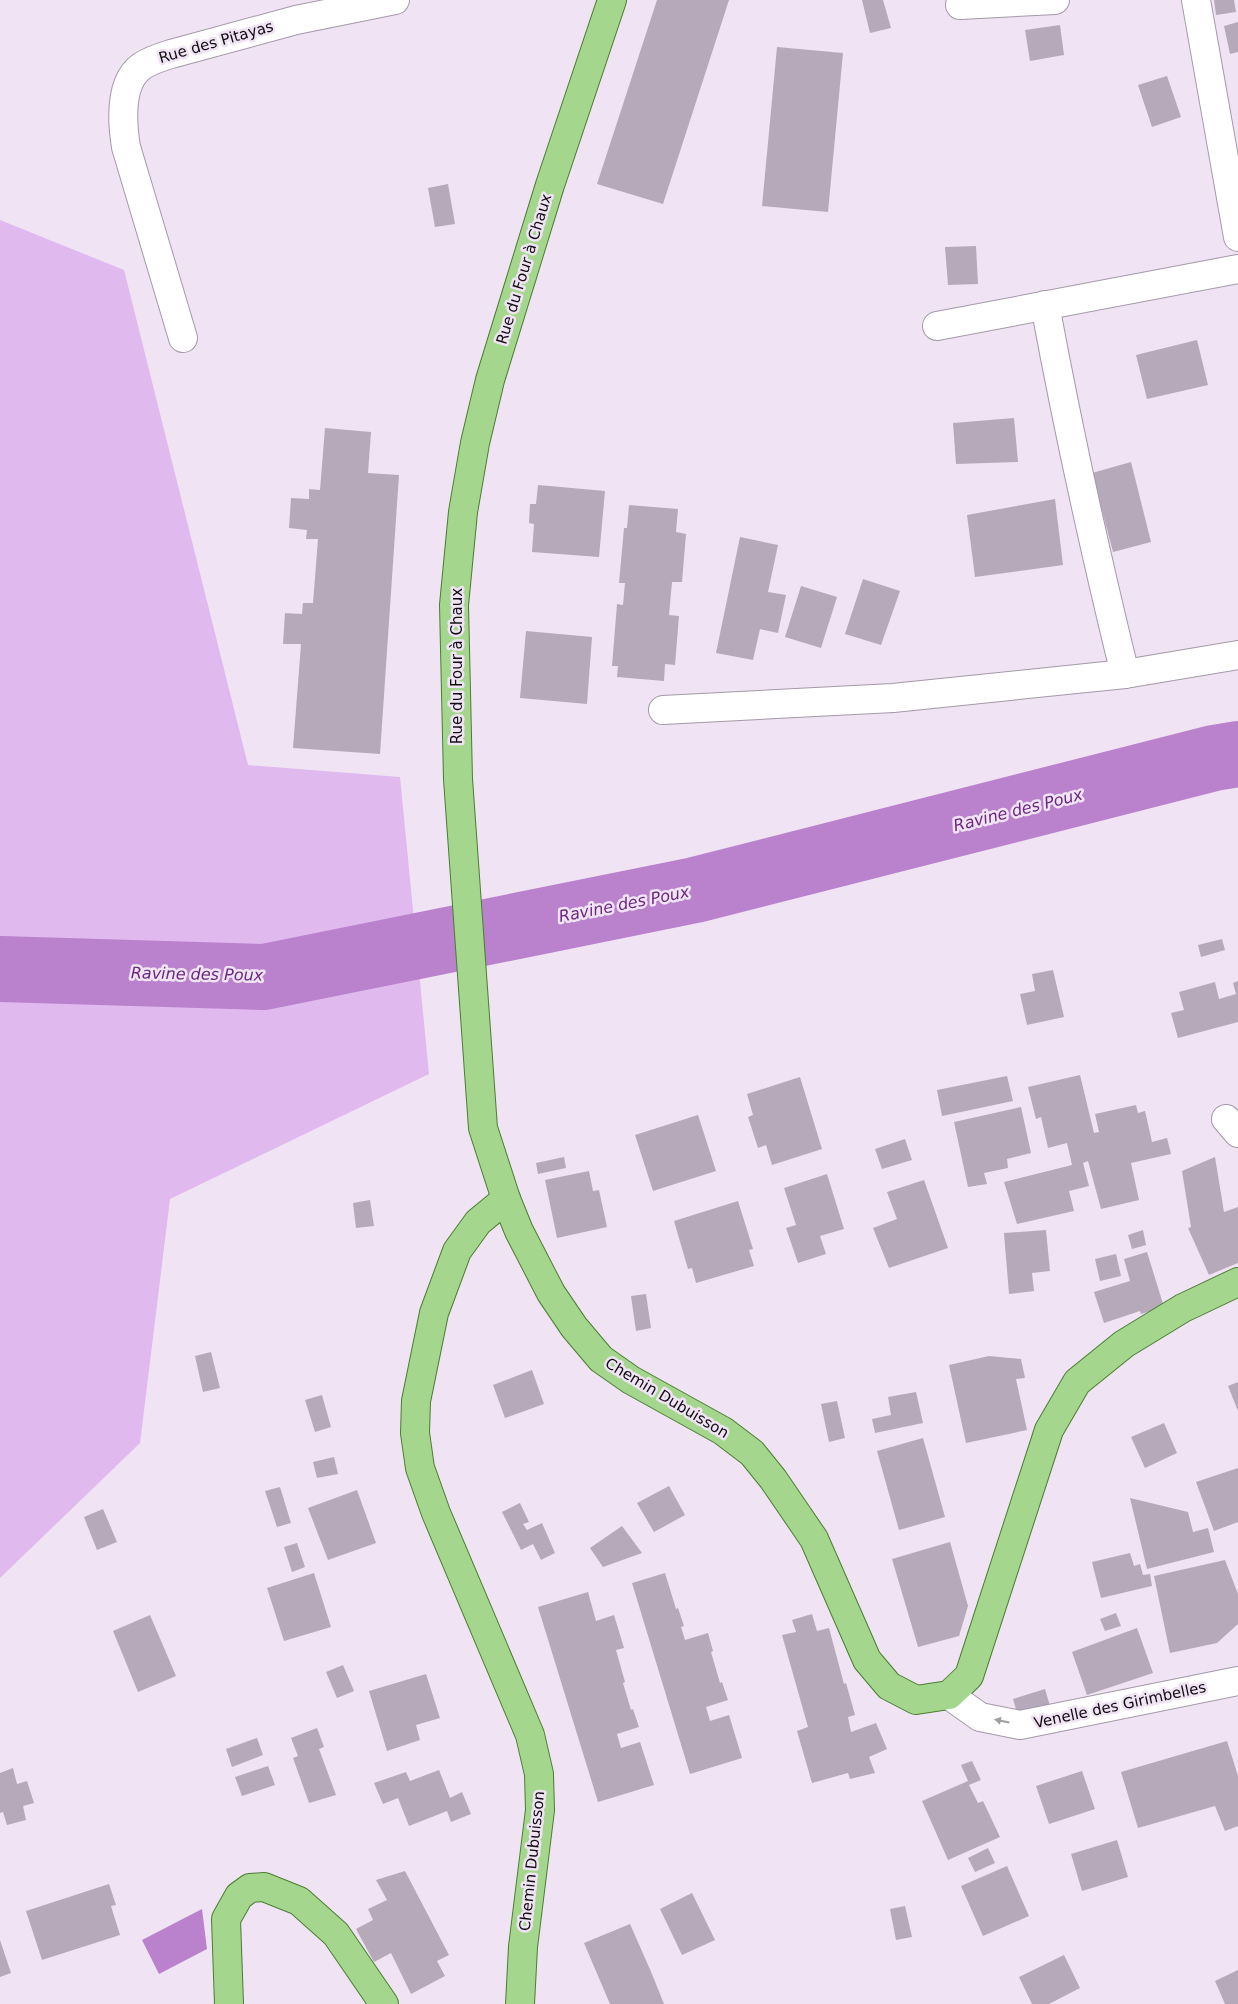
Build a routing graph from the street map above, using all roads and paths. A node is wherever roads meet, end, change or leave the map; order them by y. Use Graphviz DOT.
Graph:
graph roads {
  1 [pos="396,0"];
  2 [pos="612,0"];
  3 [pos="1055,0"];
  4 [pos="1196,0"];
  5 [pos="960,5"];
  6 [pos="290,10"];
  7 [pos="1238,237"];
  8 [pos="1238,269"];
  9 [pos="1045,305"];
  10 [pos="937,326"];
  11 [pos="183,338"];
  12 [pos="1238,655"];
  13 [pos="1125,674"];
  14 [pos="663,710"];
  15 [pos="506,1199"];
  16 [pos="1238,1282"];
  17 [pos="1238,1680"];
  18 [pos="949,1695"];
  19 [pos="229,2004"];
  20 [pos="384,2004"];
  21 [pos="520,2004"];
  1 -- 6 [label="street, Rue des Pitayas"];
  2 -- 15 [label="main road, Rue du Four à Chaux"];
  3 -- 5 [label="street"];
  4 -- 7 [label="street"];
  6 -- 11 [label="street, Rue des Pitayas"];
  8 -- 9 [label="street"];
  9 -- 10 [label="street"];
  9 -- 13 [label="street"];
  12 -- 13 [label="street"];
  13 -- 14 [label="street"];
  15 -- 18 [label="main road, Chemin Dubuisson"];
  15 -- 21 [label="main road, Chemin Dubuisson"];
  16 -- 18 [label="main road"];
  17 -- 18 [label="street, Venelle des Girimbelles, one-way"];
  19 -- 20 [label="main road"];
}
